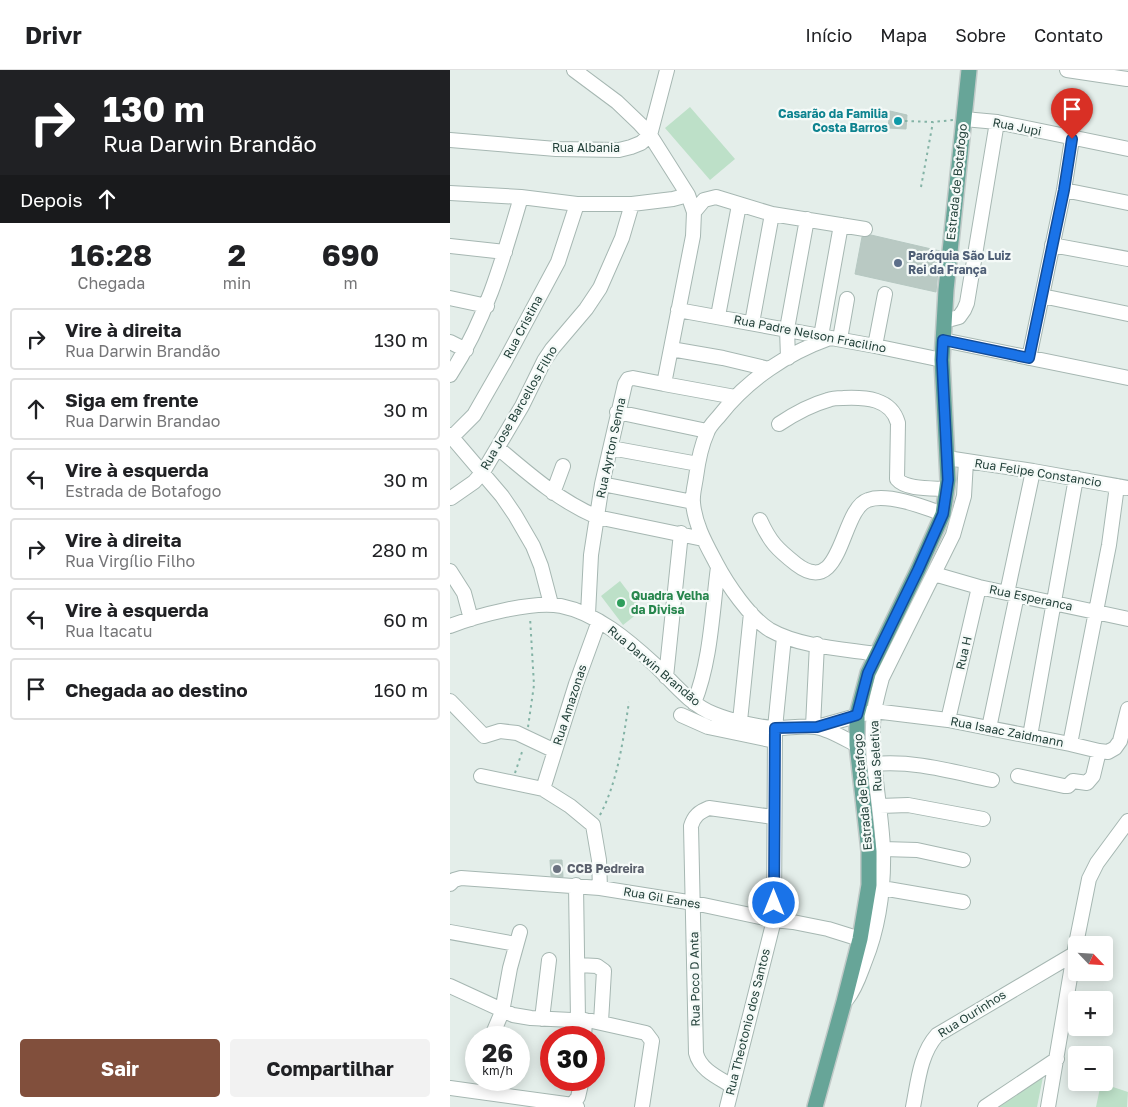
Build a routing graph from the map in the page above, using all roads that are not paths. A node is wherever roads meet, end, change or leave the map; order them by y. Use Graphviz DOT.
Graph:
graph roads {
  1 [pos="574,70"];
  2 [pos="667,70"];
  3 [pos="969,70"];
  4 [pos="1067,70"];
  5 [pos="1127,79"];
  6 [pos="964,119"];
  7 [pos="997,122"];
  8 [pos="650,135"];
  9 [pos="1072,139"];
  10 [pos="450,140"];
  11 [pos="1128,149"];
  12 [pos="1064,190"];
  13 [pos="450,193"];
  14 [pos="688,195"];
  15 [pos="522,197"];
  16 [pos="1128,203"];
  17 [pos="577,204"];
  18 [pos="632,204"];
  19 [pos="739,204"];
  20 [pos="694,212"];
  21 [pos="772,214"];
  22 [pos="807,219"];
  23 [pos="841,224"];
  24 [pos="866,229"];
  25 [pos="1052,245"];
  26 [pos="450,246"];
  27 [pos="505,252"];
  28 [pos="1128,259"];
  29 [pos="886,294"];
  30 [pos="1042,296"];
  31 [pos="450,298"];
  32 [pos="847,299"];
  33 [pos="487,306"];
  34 [pos="678,310"];
  35 [pos="1128,314"];
  36 [pos="718,316"];
  37 [pos="944,321"];
  38 [pos="752,323"];
  39 [pos="787,329"];
  40 [pos="830,338"];
  41 [pos="943,340"];
  42 [pos="450,342"];
  43 [pos="875,346"];
  44 [pos="671,349"];
  45 [pos="466,350"];
  46 [pos="788,358"];
  47 [pos="1029,358"];
  48 [pos="942,360"];
  49 [pos="768,369"];
  50 [pos="450,375"];
  51 [pos="1128,378"];
  52 [pos="664,384"];
  53 [pos="735,397"];
  54 [pos="617,412"];
  55 [pos="779,424"];
  56 [pos="707,431"];
  57 [pos="451,438"];
  58 [pos="498,448"];
  59 [pos="611,448"];
  60 [pos="947,458"];
  61 [pos="966,461"];
  62 [pos="698,464"];
  63 [pos="563,466"];
  64 [pos="1033,471"];
  65 [pos="483,472"];
  66 [pos="1076,478"];
  67 [pos="602,484"];
  68 [pos="1122,487"];
  69 [pos="947,489"];
  70 [pos="553,493"];
  71 [pos="451,498"];
  72 [pos="693,502"];
  73 [pos="943,514"];
  74 [pos="597,517"];
  75 [pos="760,520"];
  76 [pos="681,533"];
  77 [pos="703,539"];
  78 [pos="718,567"];
  79 [pos="450,571"];
  80 [pos="934,574"];
  81 [pos="979,587"];
  82 [pos="1012,594"];
  83 [pos="1055,603"];
  84 [pos="551,604"];
  85 [pos="1096,612"];
  86 [pos="751,613"];
  87 [pos="593,618"];
  88 [pos="471,619"];
  89 [pos="1128,619"];
  90 [pos="450,626"];
  91 [pos="784,637"];
  92 [pos="817,644"];
  93 [pos="877,654"];
  94 [pos="666,677"];
  95 [pos="864,689"];
  96 [pos="450,700"];
  97 [pos="694,703"];
  98 [pos="1128,709"];
  99 [pos="874,711"];
  100 [pos="681,715"];
  101 [pos="857,715"];
  102 [pos="948,720"];
  103 [pos="740,721"];
  104 [pos="815,727"];
  105 [pos="990,728"];
  106 [pos="775,735"];
  107 [pos="1030,736"];
  108 [pos="858,744"];
  109 [pos="1070,744"];
  110 [pos="555,751"];
  111 [pos="1099,752"];
  112 [pos="874,764"];
  113 [pos="481,776"];
  114 [pos="1018,776"];
  115 [pos="992,780"];
  116 [pos="543,789"];
  117 [pos="880,806"];
  118 [pos="773,817"];
  119 [pos="983,819"];
  120 [pos="1128,821"];
  121 [pos="883,850"];
  122 [pos="963,860"];
  123 [pos="456,881"];
  124 [pos="576,885"];
  125 [pos="600,888"];
  126 [pos="882,888"];
  127 [pos="963,902"];
  128 [pos="694,903"];
  129 [pos="774,920"];
  130 [pos="450,932"];
  131 [pos="1078,936"];
  132 [pos="860,939"];
  133 [pos="1068,958"];
  134 [pos="549,960"];
  135 [pos="578,965"];
  136 [pos="1070,981"];
  137 [pos="450,986"];
  138 [pos="844,1002"];
  139 [pos="502,1012"];
  140 [pos="542,1019"];
  141 [pos="581,1020"];
  142 [pos="601,1022"];
  143 [pos="496,1026"];
  144 [pos="582,1026"];
  145 [pos="1057,1059"];
  146 [pos="732,1086"];
  147 [pos="450,1088"];
  148 [pos="579,1091"];
  149 [pos="574,1106"];
  150 [pos="642,1107"];
  151 [pos="727,1107"];
  152 [pos="815,1107"];
  153 [pos="913,1107"];
  154 [pos="985,1107"];
  155 [pos="1048,1107"];
  1 -- 8 [label="street"];
  2 -- 8 [label="street"];
  3 -- 6 [label="main road, Estrada de Botafogo"];
  4 -- 5 [label="street"];
  6 -- 7 [label="street, Rua Jupi"];
  6 -- 37 [label="main road, Estrada de Botafogo"];
  7 -- 9 [label="street, Rua Jupi"];
  7 -- 37 [label="street"];
  8 -- 10 [label="street, Rua Albania"];
  8 -- 14 [label="street"];
  9 -- 11 [label="street, Rua Jupi"];
  9 -- 12 [label="street"];
  12 -- 16 [label="street"];
  12 -- 25 [label="street"];
  13 -- 15 [label="street"];
  14 -- 18 [label="street"];
  14 -- 20 [label="street"];
  15 -- 17 [label="street"];
  15 -- 27 [label="street"];
  17 -- 18 [label="street"];
  17 -- 57 [label="street, Rua Cristina"];
  18 -- 58 [label="street, Rua Jose Barcellos Filho"];
  19 -- 20 [label="street"];
  19 -- 21 [label="street"];
  19 -- 36 [label="street"];
  20 -- 34 [label="street"];
  21 -- 22 [label="street"];
  21 -- 38 [label="street"];
  22 -- 23 [label="street"];
  22 -- 39 [label="street"];
  23 -- 24 [label="street"];
  23 -- 40 [label="street"];
  25 -- 28 [label="street"];
  25 -- 30 [label="street"];
  26 -- 27 [label="street"];
  27 -- 33 [label="street"];
  29 -- 43 [label="street"];
  30 -- 35 [label="street"];
  30 -- 47 [label="street"];
  31 -- 33 [label="street"];
  32 -- 40 [label="street"];
  33 -- 45 [label="street"];
  34 -- 36 [label="street, Rua Padre Nelson Fracilino"];
  34 -- 44 [label="street"];
  36 -- 38 [label="street, Rua Padre Nelson Fracilino"];
  37 -- 41 [label="main road, Estrada de Botafogo"];
  38 -- 39 [label="street, Rua Padre Nelson Fracilino"];
  39 -- 40 [label="street, Rua Padre Nelson Fracilino"];
  39 -- 46 [label="street"];
  40 -- 43 [label="street, Rua Padre Nelson Fracilino"];
  40 -- 46 [label="street"];
  41 -- 47 [label="street"];
  41 -- 48 [label="main road, Estrada de Botafogo"];
  42 -- 45 [label="street"];
  43 -- 48 [label="street, Rua Padre Nelson Fracilino"];
  44 -- 49 [label="street"];
  44 -- 52 [label="street"];
  45 -- 50 [label="street"];
  46 -- 49 [label="street"];
  47 -- 51 [label="street"];
  48 -- 60 [label="main road, Estrada de Botafogo"];
  49 -- 53 [label="street"];
  52 -- 53 [label="street"];
  52 -- 54 [label="street, Rua Ayrton Senna"];
  53 -- 56 [label="street"];
  54 -- 56 [label="street"];
  54 -- 59 [label="street, Rua Ayrton Senna"];
  55 -- 69 [label="street"];
  56 -- 62 [label="street"];
  57 -- 65 [label="street"];
  58 -- 65 [label="street, Rua Jose Barcellos Filho"];
  58 -- 70 [label="street"];
  59 -- 62 [label="street"];
  59 -- 67 [label="street, Rua Ayrton Senna"];
  60 -- 61 [label="street, Rua Felipe Constancio"];
  60 -- 69 [label="main road, Estrada de Botafogo"];
  61 -- 64 [label="street, Rua Felipe Constancio"];
  61 -- 80 [label="street, Rua Seletiva"];
  62 -- 72 [label="street"];
  63 -- 70 [label="street"];
  64 -- 66 [label="street, Rua Felipe Constancio"];
  64 -- 82 [label="street"];
  65 -- 71 [label="street, Rua Jose Barcellos Filho"];
  65 -- 84 [label="street"];
  66 -- 68 [label="street, Rua Felipe Constancio"];
  66 -- 83 [label="street"];
  67 -- 72 [label="street"];
  67 -- 74 [label="street, Rua Ayrton Senna"];
  68 -- 85 [label="street"];
  69 -- 73 [label="main road, Estrada de Botafogo"];
  70 -- 74 [label="street"];
  72 -- 77 [label="street"];
  73 -- 75 [label="street"];
  73 -- 93 [label="main road, Estrada de Botafogo"];
  74 -- 76 [label="street"];
  74 -- 87 [label="street, Rua Ayrton Senna"];
  76 -- 77 [label="street"];
  76 -- 94 [label="street"];
  77 -- 78 [label="street"];
  78 -- 86 [label="street"];
  78 -- 97 [label="street"];
  79 -- 88 [label="street"];
  80 -- 81 [label="street, Rua Esperanca"];
  80 -- 99 [label="street, Rua Seletiva"];
  81 -- 82 [label="street, Rua Esperanca"];
  81 -- 102 [label="street, Rua H"];
  82 -- 83 [label="street, Rua Esperanca"];
  82 -- 105 [label="street"];
  83 -- 85 [label="street, Rua Esperanca"];
  83 -- 107 [label="street"];
  84 -- 87 [label="street, Rua Darwin Brandão"];
  84 -- 88 [label="street, Rua Darwin Brandão"];
  85 -- 89 [label="street, Rua Esperanca"];
  85 -- 109 [label="street"];
  86 -- 91 [label="street"];
  86 -- 103 [label="street"];
  87 -- 94 [label="street, Rua Darwin Brandão"];
  87 -- 110 [label="street, Rua Amazonas"];
  88 -- 90 [label="street, Rua Darwin Brandão"];
  91 -- 92 [label="street"];
  91 -- 106 [label="street, Rua Theotonio dos Santos"];
  92 -- 93 [label="street"];
  92 -- 104 [label="street"];
  93 -- 95 [label="main road, Estrada de Botafogo"];
  94 -- 97 [label="street, Rua Darwin Brandão"];
  95 -- 99 [label="street"];
  95 -- 101 [label="main road, Estrada de Botafogo"];
  96 -- 110 [label="street"];
  97 -- 103 [label="street, Rua Darwin Brandão"];
  98 -- 111 [label="street"];
  99 -- 101 [label="street, Rua Isaac Zaidmann"];
  99 -- 102 [label="street, Rua Isaac Zaidmann"];
  99 -- 112 [label="street, Rua Seletiva"];
  100 -- 106 [label="street"];
  101 -- 104 [label="street, Rua Isaac Zaidmann"];
  101 -- 108 [label="main road, Estrada de Botafogo"];
  102 -- 105 [label="street, Rua Isaac Zaidmann"];
  103 -- 106 [label="street, Rua Darwin Brandão"];
  104 -- 106 [label="street, Rua Darwin Brandão"];
  104 -- 108 [label="street, Rua Darwin Brandão"];
  105 -- 107 [label="street, Rua Isaac Zaidmann"];
  106 -- 118 [label="street, Rua Theotonio dos Santos"];
  107 -- 109 [label="street, Rua Isaac Zaidmann"];
  108 -- 132 [label="main road, Estrada de Botafogo"];
  109 -- 111 [label="street, Rua Isaac Zaidmann"];
  110 -- 116 [label="street, Rua Amazonas"];
  111 -- 114 [label="street"];
  112 -- 115 [label="street"];
  112 -- 117 [label="street, Rua Seletiva"];
  113 -- 116 [label="street"];
  116 -- 125 [label="street"];
  117 -- 119 [label="street"];
  117 -- 121 [label="street, Rua Seletiva"];
  118 -- 128 [label="street, Rua Poco D Anta"];
  118 -- 129 [label="street, Rua Theotonio dos Santos"];
  120 -- 131 [label="street"];
  121 -- 122 [label="street"];
  121 -- 126 [label="street, Rua Seletiva"];
  123 -- 124 [label="street, Rua Gil Eanes"];
  124 -- 125 [label="street, Rua Gil Eanes"];
  124 -- 135 [label="street"];
  125 -- 128 [label="street, Rua Gil Eanes"];
  126 -- 127 [label="street"];
  126 -- 138 [label="street, Rua Seletiva"];
  128 -- 129 [label="street, Rua Gil Eanes"];
  128 -- 146 [label="street, Rua Poco D Anta"];
  129 -- 132 [label="street, Rua Gil Eanes"];
  129 -- 146 [label="street, Rua Theotonio dos Santos"];
  130 -- 139 [label="street"];
  132 -- 138 [label="main road, Estrada de Botafogo"];
  133 -- 153 [label="street, Rua Ourinhos"];
  134 -- 140 [label="street"];
  135 -- 141 [label="street"];
  135 -- 142 [label="street"];
  136 -- 145 [label="street"];
  137 -- 139 [label="street"];
  138 -- 152 [label="main road, Estrada de Botafogo"];
  139 -- 140 [label="street"];
  139 -- 143 [label="street"];
  140 -- 141 [label="street"];
  141 -- 142 [label="street"];
  141 -- 144 [label="street"];
  142 -- 150 [label="street"];
  145 -- 154 [label="street"];
  145 -- 155 [label="street"];
  146 -- 151 [label="street, Rua Theotonio dos Santos"];
  147 -- 149 [label="street"];
  148 -- 149 [label="street"];
}
